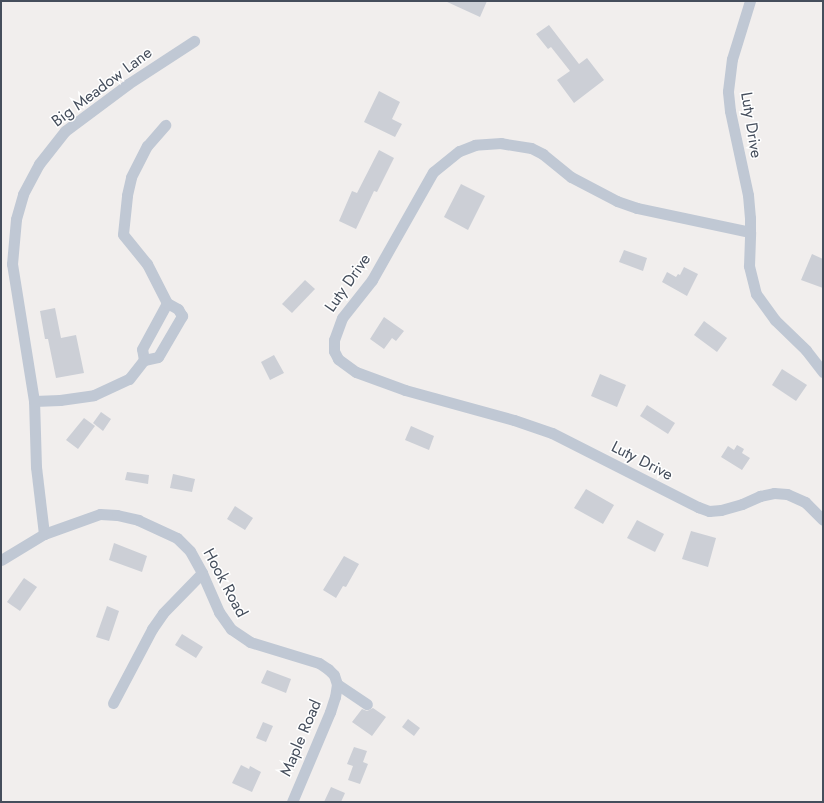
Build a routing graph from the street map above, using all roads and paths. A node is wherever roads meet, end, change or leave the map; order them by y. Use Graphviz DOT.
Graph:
graph roads {
  1 [pos="750,1"];
  2 [pos="194,41"];
  3 [pos="165,125"];
  4 [pos="750,232"];
  5 [pos="167,303"];
  6 [pos="144,360"];
  7 [pos="823,372"];
  8 [pos="34,400"];
  9 [pos="823,520"];
  10 [pos="44,534"];
  11 [pos="1,560"];
  12 [pos="202,573"];
  13 [pos="337,684"];
  14 [pos="113,703"];
  15 [pos="367,704"];
  16 [pos="292,802"];
  1 -- 4 [label="street, Luty Drive"];
  2 -- 8 [label="street, Big Meadow Lane"];
  3 -- 5 [label="street"];
  4 -- 7 [label="street, Luty Drive"];
  4 -- 9 [label="street, Luty Drive"];
  5 -- 6 [label="street"];
  5 -- 6 [label="street"];
  6 -- 8 [label="street"];
  8 -- 10 [label="street, Big Meadow Lane"];
  10 -- 11 [label="street, Hook Road"];
  10 -- 12 [label="street, Hook Road"];
  12 -- 13 [label="street, Hook Road"];
  12 -- 14 [label="street"];
  13 -- 15 [label="street, Hook Road"];
  13 -- 16 [label="street, Maple Road"];
}
